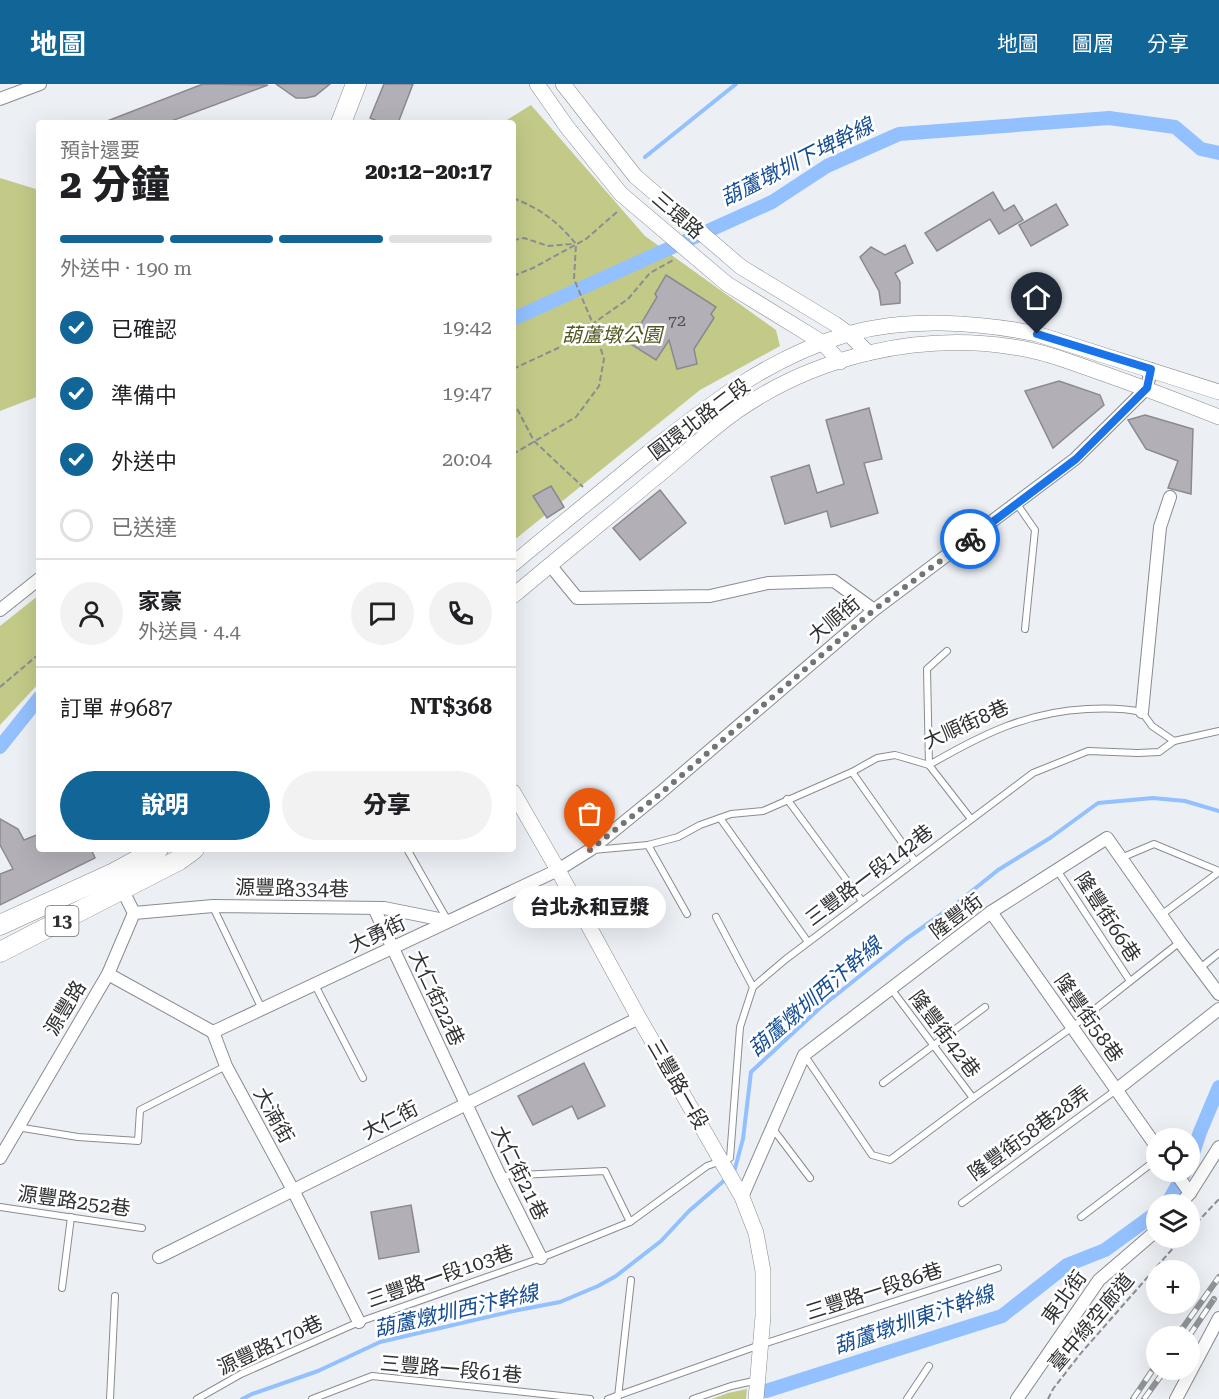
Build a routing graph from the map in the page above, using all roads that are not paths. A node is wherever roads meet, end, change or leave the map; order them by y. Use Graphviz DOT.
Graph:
graph roads {
  1 [pos="40,84"];
  2 [pos="356,84"];
  3 [pos="563,84"];
  4 [pos="544,87"];
  5 [pos="0,99"];
  6 [pos="342,120"];
  7 [pos="849,334"];
  8 [pos="823,343"];
  9 [pos="868,353"];
  10 [pos="840,362"];
  11 [pos="1151,369"];
  12 [pos="1147,388"];
  13 [pos="1219,392"];
  14 [pos="1219,417"];
  15 [pos="1170,497"];
  16 [pos="1017,504"];
  17 [pos="516,562"];
  18 [pos="550,565"];
  19 [pos="36,581"];
  20 [pos="516,593"];
  21 [pos="0,610"];
  22 [pos="874,610"];
  23 [pos="1025,629"];
  24 [pos="947,651"];
  25 [pos="1142,712"];
  26 [pos="1219,731"];
  27 [pos="1174,741"];
  28 [pos="929,765"];
  29 [pos="852,772"];
  30 [pos="516,797"];
  31 [pos="787,799"];
  32 [pos="720,818"];
  33 [pos="971,819"];
  34 [pos="648,845"];
  35 [pos="590,850"];
  36 [pos="154,852"];
  37 [pos="190,852"];
  38 [pos="409,852"];
  39 [pos="1121,858"];
  40 [pos="915,861"];
  41 [pos="558,870"];
  42 [pos="1057,870"];
  43 [pos="1219,872"];
  44 [pos="119,882"];
  45 [pos="862,901"];
  46 [pos="213,906"];
  47 [pos="374,908"];
  48 [pos="992,912"];
  49 [pos="134,913"];
  50 [pos="687,914"];
  51 [pos="1161,915"];
  52 [pos="716,917"];
  53 [pos="448,921"];
  54 [pos="0,925"];
  55 [pos="808,942"];
  56 [pos="1180,942"];
  57 [pos="393,948"];
  58 [pos="0,952"];
  59 [pos="1219,953"];
  60 [pos="1199,968"];
  61 [pos="108,974"];
  62 [pos="1130,981"];
  63 [pos="315,985"];
  64 [pos="753,987"];
  65 [pos="892,990"];
  66 [pos="1219,994"];
  67 [pos="985,1007"];
  68 [pos="262,1009"];
  69 [pos="1219,1010"];
  70 [pos="639,1018"];
  71 [pos="1071,1028"];
  72 [pos="213,1032"];
  73 [pos="934,1045"];
  74 [pos="804,1055"];
  75 [pos="226,1066"];
  76 [pos="363,1078"];
  77 [pos="883,1083"];
  78 [pos="1116,1090"];
  79 [pos="973,1098"];
  80 [pos="466,1104"];
  81 [pos="17,1127"];
  82 [pos="772,1128"];
  83 [pos="1146,1132"];
  84 [pos="1219,1147"];
  85 [pos="0,1158"];
  86 [pos="722,1161"];
  87 [pos="1146,1168"];
  88 [pos="500,1176"];
  89 [pos="810,1178"];
  90 [pos="1182,1182"];
  91 [pos="293,1190"];
  92 [pos="1188,1190"];
  93 [pos="1186,1194"];
  94 [pos="742,1197"];
  95 [pos="962,1203"];
  96 [pos="0,1207"];
  97 [pos="71,1217"];
  98 [pos="1081,1217"];
  99 [pos="630,1222"];
  100 [pos="142,1228"];
  101 [pos="1146,1240"];
  102 [pos="159,1257"];
  103 [pos="541,1258"];
  104 [pos="998,1268"];
  105 [pos="631,1280"];
  106 [pos="62,1288"];
  107 [pos="116,1296"];
  108 [pos="1219,1318"];
  109 [pos="359,1322"];
  110 [pos="760,1345"];
  111 [pos="928,1366"];
  112 [pos="758,1379"];
  113 [pos="618,1397"];
  114 [pos="110,1399"];
  115 [pos="197,1399"];
  116 [pos="312,1399"];
  117 [pos="590,1399"];
  118 [pos="608,1399"];
  119 [pos="693,1399"];
  120 [pos="756,1399"];
  121 [pos="907,1399"];
  122 [pos="1017,1399"];
  123 [pos="1176,1399"];
  1 -- 5 [label="street"];
  2 -- 6 [label="main road"];
  3 -- 7 [label="street, 三環路"];
  4 -- 8 [label="street, 三環路"];
  7 -- 8 [label="street, 圓環北路二段"];
  7 -- 9 [label="street, 三環路"];
  7 -- 11 [label="street, 圓環北路二段"];
  8 -- 10 [label="street, 三環路"];
  8 -- 17 [label="street, 圓環北路二段"];
  9 -- 10 [label="street, 圓環北路二段"];
  9 -- 12 [label="street, 圓環北路二段"];
  10 -- 18 [label="street, 圓環北路二段"];
  11 -- 12 [label="street"];
  11 -- 13 [label="street, 圓環北路二段"];
  12 -- 14 [label="street, 圓環北路二段"];
  12 -- 16 [label="street, 大順街"];
  15 -- 25 [label="street"];
  16 -- 22 [label="street, 大順街"];
  16 -- 23 [label="lane"];
  18 -- 20 [label="street, 圓環北路二段"];
  18 -- 22 [label="street"];
  19 -- 21 [label="street"];
  22 -- 35 [label="street, 大順街"];
  24 -- 28 [label="lane"];
  25 -- 27 [label="lane"];
  25 -- 28 [label="lane, 大順街8巷"];
  26 -- 27 [label="lane"];
  27 -- 33 [label="lane, 三豐路一段142巷"];
  28 -- 29 [label="lane, 大順街8巷"];
  28 -- 33 [label="lane"];
  29 -- 31 [label="lane, 大順街8巷"];
  29 -- 40 [label="lane"];
  30 -- 41 [label="street, 三豐路一段"];
  31 -- 32 [label="lane, 大順街8巷"];
  31 -- 45 [label="lane"];
  32 -- 34 [label="lane, 大順街8巷"];
  32 -- 55 [label="lane"];
  33 -- 40 [label="lane, 三豐路一段142巷"];
  34 -- 35 [label="lane, 大順街8巷"];
  34 -- 50 [label="lane"];
  35 -- 41 [label="street, 大順街"];
  36 -- 44 [label="main road, 13"];
  37 -- 44 [label="main road, 13"];
  38 -- 53 [label="lane"];
  39 -- 42 [label="street, 隆豐街"];
  39 -- 43 [label="lane"];
  39 -- 51 [label="street, 隆豐街"];
  40 -- 45 [label="lane, 三豐路一段142巷"];
  41 -- 53 [label="street, 大勇街"];
  41 -- 70 [label="street, 三豐路一段"];
  42 -- 48 [label="street, 隆豐街"];
  42 -- 62 [label="lane, 隆豐街66巷"];
  43 -- 51 [label="lane"];
  44 -- 49 [label="street"];
  44 -- 54 [label="main road, 13"];
  44 -- 58 [label="main road, 13"];
  45 -- 55 [label="lane, 三豐路一段142巷"];
  46 -- 47 [label="street, 源豐路334巷"];
  46 -- 49 [label="street, 源豐路334巷"];
  46 -- 68 [label="lane"];
  47 -- 53 [label="street, 源豐路334巷"];
  47 -- 57 [label="street, 大仁街22巷"];
  48 -- 65 [label="street, 隆豐街"];
  48 -- 71 [label="street, 隆豐街58巷"];
  49 -- 61 [label="street, 源豐路"];
  51 -- 56 [label="street, 隆豐街"];
  52 -- 64 [label="lane"];
  53 -- 57 [label="street, 大勇街"];
  55 -- 64 [label="lane, 三豐路一段142巷"];
  56 -- 60 [label="street, 隆豐街"];
  56 -- 62 [label="lane"];
  57 -- 63 [label="street, 大勇街"];
  57 -- 80 [label="street, 大仁街22巷"];
  59 -- 60 [label="lane"];
  60 -- 66 [label="street, 隆豐街"];
  61 -- 72 [label="street"];
  61 -- 81 [label="street, 源豐路"];
  62 -- 71 [label="lane"];
  63 -- 68 [label="street, 大勇街"];
  63 -- 76 [label="lane"];
  64 -- 86 [label="lane"];
  65 -- 73 [label="lane, 隆豐街42巷"];
  65 -- 74 [label="street, 隆豐街"];
  67 -- 73 [label="lane"];
  68 -- 72 [label="street, 大勇街"];
  69 -- 78 [label="street"];
  70 -- 80 [label="street, 大仁街"];
  70 -- 86 [label="street, 三豐路一段"];
  71 -- 78 [label="street, 隆豐街58巷"];
  71 -- 79 [label="lane"];
  72 -- 75 [label="street, 大湳街"];
  73 -- 77 [label="lane"];
  73 -- 79 [label="lane, 隆豐街42巷"];
  74 -- 79 [label="lane"];
  74 -- 82 [label="street, 隆豐街"];
  75 -- 81 [label="lane"];
  75 -- 91 [label="street, 大湳街"];
  78 -- 83 [label="street, 隆豐街58巷"];
  78 -- 95 [label="lane, 隆豐街58巷28弄"];
  80 -- 88 [label="street, 大仁街21巷"];
  80 -- 91 [label="street, 大仁街"];
  81 -- 85 [label="street, 源豐路"];
  82 -- 89 [label="lane"];
  82 -- 94 [label="street, 隆豐街"];
  84 -- 92 [label="street"];
  86 -- 94 [label="street, 三豐路一段"];
  86 -- 99 [label="lane, 三豐路一段103巷"];
  87 -- 98 [label="lane"];
  88 -- 99 [label="lane"];
  88 -- 103 [label="street, 大仁街21巷"];
  90 -- 92 [label="street"];
  91 -- 102 [label="street, 大仁街"];
  91 -- 109 [label="street, 大湳街"];
  92 -- 93 [label="street"];
  94 -- 110 [label="street, 三豐路一段"];
  96 -- 97 [label="lane, 源豐路252巷"];
  97 -- 100 [label="lane, 源豐路252巷"];
  97 -- 106 [label="lane"];
  99 -- 103 [label="lane, 三豐路一段103巷"];
  101 -- 122 [label="street, 東北街"];
  103 -- 109 [label="lane, 三豐路一段103巷"];
  104 -- 110 [label="lane, 三豐路一段86巷"];
  105 -- 113 [label="lane"];
  107 -- 114 [label="lane"];
  108 -- 123 [label="street"];
  109 -- 115 [label="lane, 源豐路170巷"];
  110 -- 112 [label="street, 三豐路一段"];
  110 -- 113 [label="lane"];
  111 -- 121 [label="lane"];
  112 -- 119 [label="lane"];
  112 -- 120 [label="street, 三豐路一段"];
  113 -- 118 [label="lane"];
  116 -- 117 [label="lane, 三豐路一段61巷"];
}
